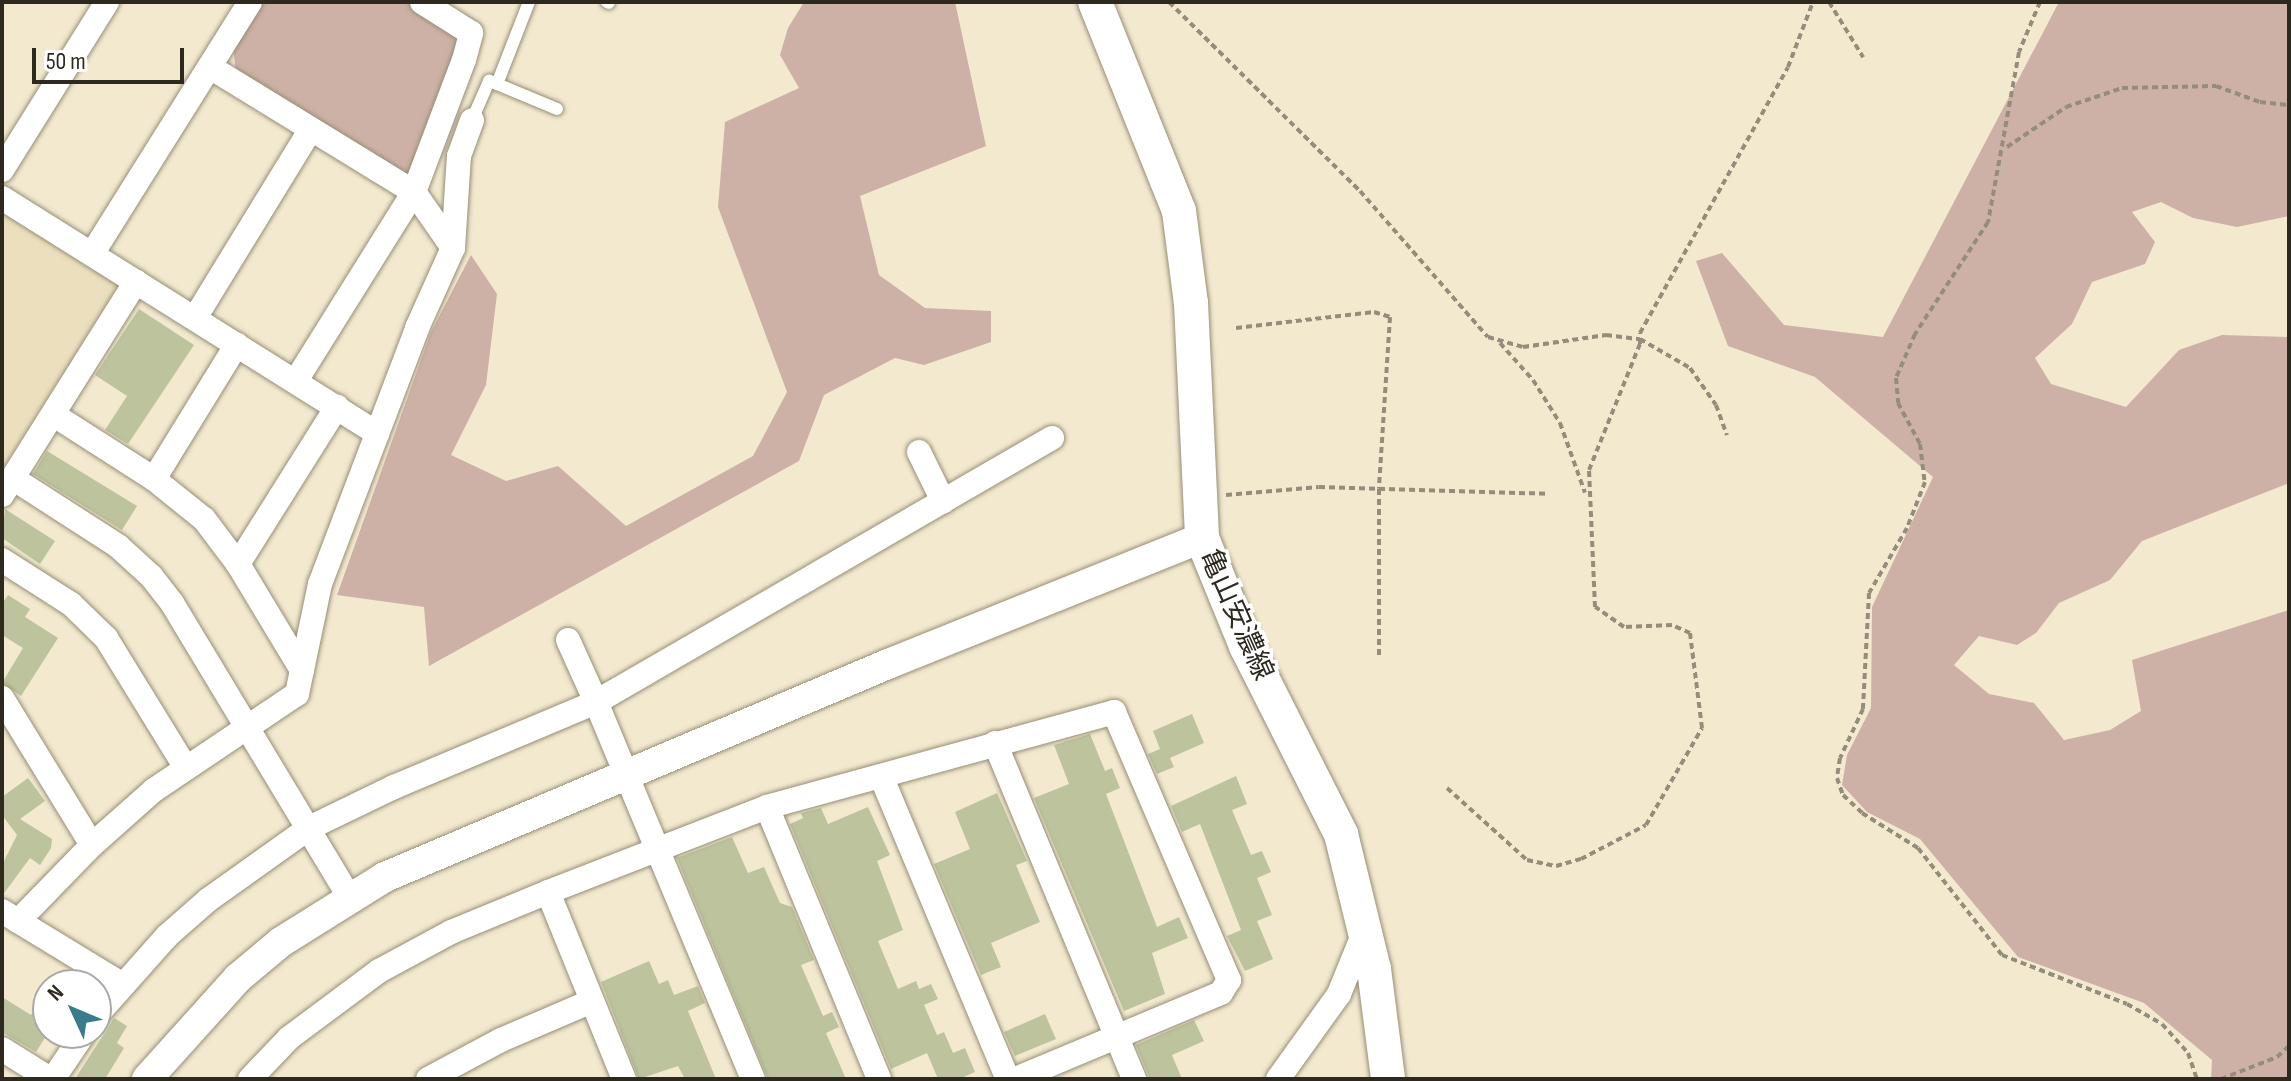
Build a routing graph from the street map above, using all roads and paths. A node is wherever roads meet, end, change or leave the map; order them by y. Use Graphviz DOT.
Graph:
graph roads {
  1 [pos="107,2"];
  2 [pos="250,2"];
  3 [pos="422,2"];
  4 [pos="529,2"];
  5 [pos="1095,2"];
  6 [pos="1169,2"];
  7 [pos="1813,2"];
  8 [pos="1829,2"];
  9 [pos="2040,2"];
  10 [pos="1863,57"];
  11 [pos="210,67"];
  12 [pos="497,84"];
  13 [pos="2289,105"];
  14 [pos="557,109"];
  15 [pos="472,120"];
  16 [pos="310,130"];
  17 [pos="2006,148"];
  18 [pos="2,170"];
  19 [pos="414,192"];
  20 [pos="2,198"];
  21 [pos="453,248"];
  22 [pos="92,254"];
  23 [pos="136,281"];
  24 [pos="195,318"];
  25 [pos="1236,328"];
  26 [pos="1640,339"];
  27 [pos="1498,341"];
  28 [pos="237,344"];
  29 [pos="297,379"];
  30 [pos="337,407"];
  31 [pos="54,415"];
  32 [pos="377,433"];
  33 [pos="1727,435"];
  34 [pos="1052,438"];
  35 [pos="919,452"];
  36 [pos="154,479"];
  37 [pos="8,487"];
  38 [pos="1379,489"];
  39 [pos="1549,494"];
  40 [pos="1586,497"];
  41 [pos="943,501"];
  42 [pos="1201,501"];
  43 [pos="1202,538"];
  44 [pos="2,560"];
  45 [pos="238,564"];
  46 [pos="568,640"];
  47 [pos="1379,658"];
  48 [pos="302,670"];
  49 [pos="596,702"];
  50 [pos="4,704"];
  51 [pos="249,727"];
  52 [pos="995,743"];
  53 [pos="186,768"];
  54 [pos="625,774"];
  55 [pos="881,776"];
  56 [pos="1447,788"];
  57 [pos="767,807"];
  58 [pos="309,828"];
  59 [pos="92,845"];
  60 [pos="654,848"];
  61 [pos="548,892"];
  62 [pos="349,896"];
  63 [pos="10,916"];
  64 [pos="1365,930"];
  65 [pos="123,985"];
  66 [pos="112,998"];
  67 [pos="592,1001"];
  68 [pos="1117,1037"];
  69 [pos="2289,1046"];
  70 [pos="2,1049"];
  71 [pos="73,1049"];
  72 [pos="52,1079"];
  73 [pos="147,1079"];
  74 [pos="250,1079"];
  75 [pos="428,1079"];
  76 [pos="624,1079"];
  77 [pos="753,1079"];
  78 [pos="879,1079"];
  79 [pos="1008,1079"];
  80 [pos="1015,1079"];
  81 [pos="1134,1079"];
  82 [pos="1278,1079"];
  83 [pos="1388,1079"];
  84 [pos="2197,1079"];
  85 [pos="2221,1079"];
  1 -- 18 [label="street"];
  2 -- 11 [label="street"];
  3 -- 19 [label="street"];
  4 -- 12 [label="lane"];
  5 -- 42 [label="main road, 亀山安濃線"];
  6 -- 27 [label="path"];
  7 -- 26 [label="path"];
  8 -- 10 [label="path"];
  9 -- 17 [label="path"];
  11 -- 16 [label="street"];
  11 -- 22 [label="street"];
  12 -- 14 [label="lane"];
  12 -- 15 [label="lane"];
  13 -- 17 [label="path"];
  15 -- 21 [label="street"];
  16 -- 19 [label="street"];
  16 -- 24 [label="street"];
  17 -- 84 [label="path"];
  19 -- 21 [label="street"];
  19 -- 29 [label="street"];
  20 -- 22 [label="street"];
  21 -- 32 [label="street"];
  22 -- 23 [label="street"];
  23 -- 24 [label="street"];
  23 -- 31 [label="street"];
  24 -- 28 [label="street"];
  25 -- 38 [label="path"];
  26 -- 27 [label="path"];
  26 -- 33 [label="path"];
  26 -- 40 [label="path"];
  27 -- 40 [label="path"];
  28 -- 29 [label="street"];
  28 -- 36 [label="street"];
  29 -- 30 [label="street"];
  30 -- 32 [label="street"];
  30 -- 45 [label="street"];
  31 -- 36 [label="street"];
  31 -- 37 [label="street"];
  32 -- 48 [label="street"];
  34 -- 41 [label="street"];
  35 -- 41 [label="street"];
  36 -- 45 [label="street"];
  37 -- 51 [label="street"];
  38 -- 39 [label="path"];
  38 -- 42 [label="path"];
  38 -- 47 [label="path"];
  40 -- 56 [label="path"];
  41 -- 49 [label="street"];
  42 -- 43 [label="main road, 亀山安濃線"];
  43 -- 54 [label="street"];
  43 -- 64 [label="main road, 亀山安濃線"];
  44 -- 53 [label="street"];
  45 -- 48 [label="street"];
  46 -- 49 [label="street"];
  48 -- 51 [label="street"];
  49 -- 54 [label="street"];
  49 -- 58 [label="street"];
  50 -- 59 [label="street"];
  51 -- 53 [label="street"];
  51 -- 58 [label="street"];
  52 -- 55 [label="street"];
  52 -- 68 [label="street"];
  52 -- 68 [label="street"];
  53 -- 59 [label="street"];
  54 -- 60 [label="street"];
  54 -- 62 [label="street"];
  55 -- 57 [label="street"];
  55 -- 79 [label="street"];
  57 -- 60 [label="street"];
  57 -- 78 [label="street"];
  58 -- 62 [label="street"];
  58 -- 65 [label="street"];
  59 -- 63 [label="street"];
  60 -- 61 [label="street"];
  60 -- 77 [label="street"];
  61 -- 67 [label="street"];
  61 -- 74 [label="street"];
  62 -- 73 [label="street"];
  63 -- 65 [label="street"];
  64 -- 82 [label="street"];
  64 -- 83 [label="main road, 亀山安濃線"];
  65 -- 66 [label="street"];
  67 -- 75 [label="street"];
  67 -- 76 [label="street"];
  68 -- 80 [label="street"];
  68 -- 81 [label="street"];
  69 -- 85 [label="path"];
  70 -- 72 [label="street"];
  71 -- 72 [label="street"];
}
